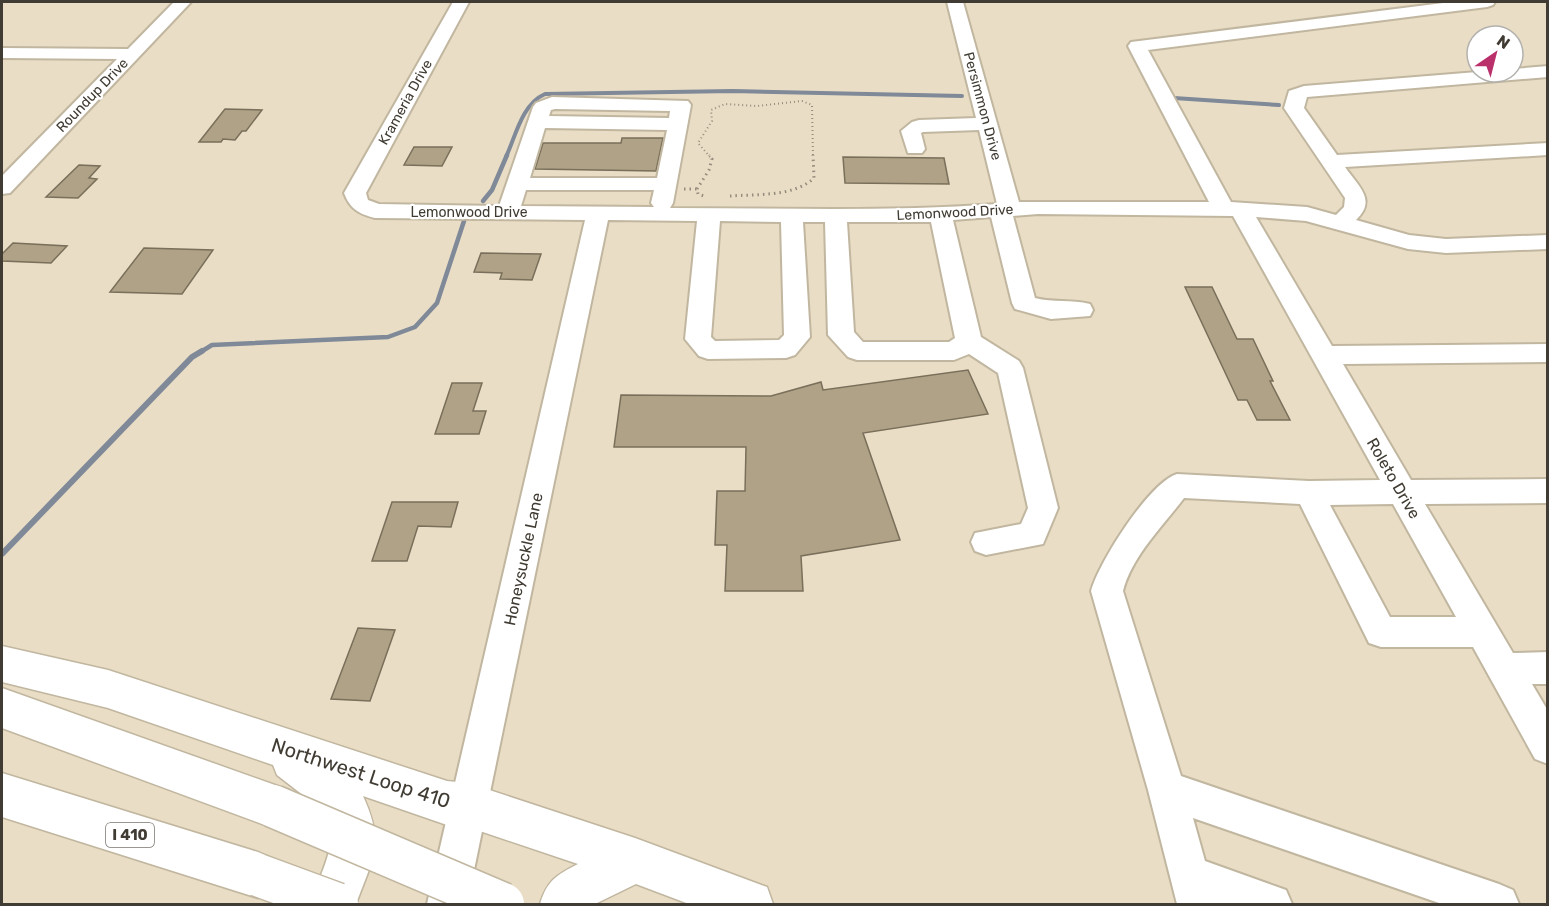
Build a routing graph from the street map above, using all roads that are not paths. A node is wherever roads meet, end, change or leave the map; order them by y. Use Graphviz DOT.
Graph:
graph roads {
  1 [pos="183,2"];
  2 [pos="461,2"];
  3 [pos="955,2"];
  4 [pos="1487,2"];
  5 [pos="2,53"];
  6 [pos="132,54"];
  7 [pos="1548,71"];
  8 [pos="988,124"];
  9 [pos="1548,148"];
  10 [pos="915,149"];
  11 [pos="1331,162"];
  12 [pos="518,184"];
  13 [pos="666,187"];
  14 [pos="2,188"];
  15 [pos="714,202"];
  16 [pos="358,204"];
  17 [pos="1232,208"];
  18 [pos="1005,210"];
  19 [pos="507,212"];
  20 [pos="598,213"];
  21 [pos="660,214"];
  22 [pos="792,215"];
  23 [pos="836,215"];
  24 [pos="941,215"];
  25 [pos="1340,223"];
  26 [pos="1548,242"];
  27 [pos="1081,310"];
  28 [pos="969,342"];
  29 [pos="1548,353"];
  30 [pos="1322,355"];
  31 [pos="1548,491"];
  32 [pos="1309,493"];
  33 [pos="1403,493"];
  34 [pos="986,542"];
  35 [pos="1481,632"];
  36 [pos="2,664"];
  37 [pos="1548,668"];
  38 [pos="1502,669"];
  39 [pos="2,708"];
  40 [pos="272,744"];
  41 [pos="1548,746"];
  42 [pos="1167,790"];
  43 [pos="2,795"];
  44 [pos="468,805"];
  45 [pos="635,861"];
  46 [pos="1193,890"];
  47 [pos="335,904"];
  48 [pos="447,904"];
  49 [pos="503,904"];
  50 [pos="563,904"];
  51 [pos="750,904"];
  52 [pos="1272,904"];
  53 [pos="1499,904"];
  1 -- 6 [label="street, Roundup Drive"];
  2 -- 16 [label="street, Krameria Drive"];
  3 -- 8 [label="street, Persimmon Drive"];
  4 -- 17 [label="street, Roleto Drive"];
  5 -- 6 [label="street"];
  6 -- 14 [label="street, Roundup Drive"];
  7 -- 11 [label="street"];
  8 -- 10 [label="street"];
  8 -- 18 [label="street, Persimmon Drive"];
  9 -- 11 [label="street"];
  11 -- 25 [label="street"];
  12 -- 13 [label="street"];
  12 -- 13 [label="street"];
  12 -- 19 [label="street"];
  13 -- 21 [label="street"];
  15 -- 21 [label="street, Lemonwood Drive"];
  15 -- 22 [label="street, Lemonwood Drive"];
  15 -- 22 [label="street"];
  16 -- 19 [label="street, Lemonwood Drive"];
  17 -- 18 [label="street, Lemonwood Drive"];
  17 -- 25 [label="street, Lemonwood Drive"];
  17 -- 30 [label="street, Roleto Drive"];
  18 -- 24 [label="street, Lemonwood Drive"];
  18 -- 27 [label="street, Persimmon Drive"];
  19 -- 20 [label="street, Lemonwood Drive"];
  20 -- 21 [label="street, Lemonwood Drive"];
  20 -- 44 [label="street, Honeysuckle Lane"];
  22 -- 23 [label="street, Lemonwood Drive"];
  23 -- 24 [label="street, Lemonwood Drive"];
  23 -- 28 [label="street"];
  24 -- 28 [label="street"];
  25 -- 26 [label="street, Lemonwood Drive"];
  28 -- 34 [label="street"];
  29 -- 30 [label="street"];
  30 -- 33 [label="street, Roleto Drive"];
  31 -- 33 [label="street"];
  32 -- 33 [label="street"];
  32 -- 35 [label="street"];
  32 -- 42 [label="street"];
  33 -- 35 [label="street, Roleto Drive"];
  35 -- 38 [label="street, Roleto Drive"];
  36 -- 40 [label="main road, Northwest Loop 410"];
  37 -- 38 [label="street"];
  38 -- 41 [label="street, Roleto Drive"];
  39 -- 49 [label="main road, bridge"];
  40 -- 44 [label="main road, Northwest Loop 410"];
  40 -- 47 [label="main road"];
  42 -- 46 [label="street"];
  42 -- 53 [label="street"];
  43 -- 47 [label="main road, I 410, bridge"];
  44 -- 45 [label="main road, Northwest Loop 410"];
  44 -- 48 [label="street, Honeysuckle Lane"];
  45 -- 50 [label="main road"];
  45 -- 51 [label="main road, Northwest Loop 410"];
  46 -- 52 [label="street"];
}
